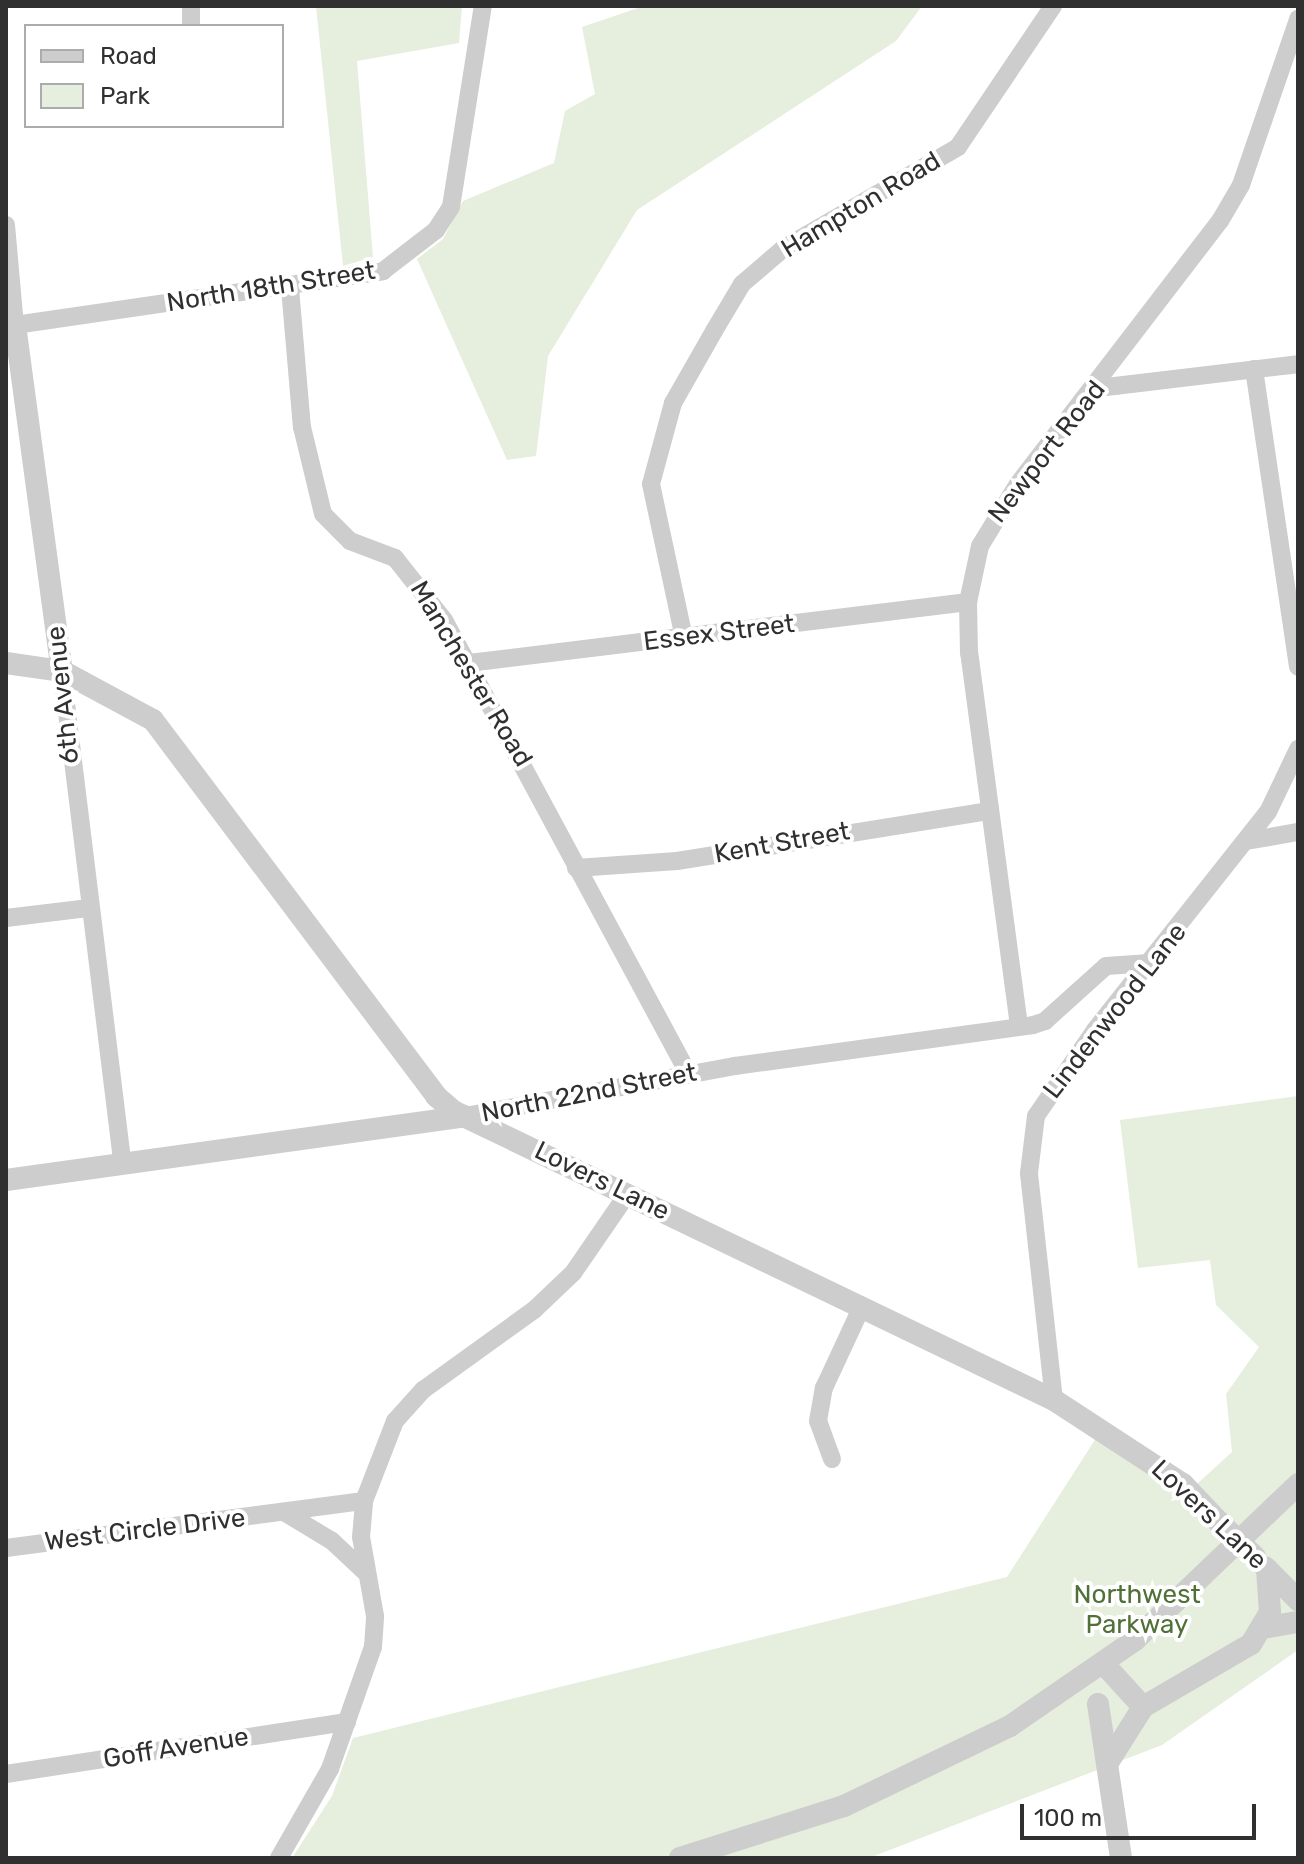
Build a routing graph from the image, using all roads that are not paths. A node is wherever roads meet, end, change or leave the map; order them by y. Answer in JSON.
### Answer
{"nodes":[{"id":1,"x":483,"y":6,"type":"edge"},
{"id":2,"x":1053,"y":6,"type":"edge"},
{"id":3,"x":1298,"y":19,"type":"edge"},
{"id":4,"x":6,"y":225,"type":"edge"},
{"id":5,"x":290,"y":288,"type":"junction"},
{"id":6,"x":11,"y":326,"type":"edge"},
{"id":7,"x":1298,"y":364,"type":"edge"},
{"id":8,"x":1254,"y":369,"type":"junction"},
{"id":9,"x":1098,"y":388,"type":"junction"},
{"id":10,"x":968,"y":602,"type":"junction"},
{"id":11,"x":684,"y":638,"type":"junction"},
{"id":12,"x":6,"y":663,"type":"edge"},
{"id":13,"x":469,"y":663,"type":"junction"},
{"id":14,"x":1298,"y":667,"type":"edge"},
{"id":15,"x":62,"y":671,"type":"junction"},
{"id":16,"x":1298,"y":749,"type":"edge"},
{"id":17,"x":988,"y":811,"type":"junction"},
{"id":18,"x":1298,"y":832,"type":"edge"},
{"id":19,"x":1246,"y":841,"type":"junction"},
{"id":20,"x":576,"y":868,"type":"junction"},
{"id":21,"x":89,"y":908,"type":"junction"},
{"id":22,"x":6,"y":918,"type":"edge"},
{"id":23,"x":1150,"y":963,"type":"junction"},
{"id":24,"x":1019,"y":1026,"type":"junction"},
{"id":25,"x":688,"y":1073,"type":"junction"},
{"id":26,"x":465,"y":1116,"type":"junction"},
{"id":27,"x":123,"y":1165,"type":"junction"},
{"id":28,"x":6,"y":1180,"type":"edge"},
{"id":29,"x":628,"y":1193,"type":"junction"},
{"id":30,"x":862,"y":1306,"type":"junction"},
{"id":31,"x":1054,"y":1400,"type":"junction"},
{"id":32,"x":832,"y":1459,"type":"dead end"},
{"id":33,"x":1298,"y":1484,"type":"edge"},
{"id":34,"x":364,"y":1501,"type":"junction"},
{"id":35,"x":284,"y":1512,"type":"junction"},
{"id":36,"x":6,"y":1548,"type":"edge"},
{"id":37,"x":1261,"y":1563,"type":"junction"},
{"id":38,"x":365,"y":1572,"type":"junction"},
{"id":39,"x":1298,"y":1600,"type":"edge"},
{"id":40,"x":1298,"y":1622,"type":"edge"},
{"id":41,"x":1263,"y":1628,"type":"junction"},
{"id":42,"x":1103,"y":1663,"type":"junction"},
{"id":43,"x":1083,"y":1679,"type":"junction"},
{"id":44,"x":1098,"y":1704,"type":"junction"},
{"id":45,"x":1137,"y":1715,"type":"junction"},
{"id":46,"x":347,"y":1722,"type":"junction"},
{"id":47,"x":1109,"y":1761,"type":"junction"},
{"id":48,"x":6,"y":1774,"type":"edge"},
{"id":49,"x":279,"y":1858,"type":"edge"},
{"id":50,"x":680,"y":1858,"type":"edge"},
{"id":51,"x":1121,"y":1858,"type":"edge"}],
"edges":[{"from":1,"to":5,"type":"street","name":"North 18th Street"},
{"from":2,"to":11,"type":"street","name":"Hampton Road"},
{"from":3,"to":9,"type":"street","name":"Newport Road"},
{"from":4,"to":6,"type":"street","name":"6th Avenue"},
{"from":5,"to":6,"type":"street","name":"North 18th Street"},
{"from":5,"to":13,"type":"street","name":"Manchester Road"},
{"from":6,"to":15,"type":"street","name":"6th Avenue"},
{"from":7,"to":8,"type":"street"},
{"from":8,"to":9,"type":"street"},
{"from":8,"to":14,"type":"street"},
{"from":9,"to":10,"type":"street","name":"Newport Road"},
{"from":10,"to":11,"type":"street","name":"Essex Street"},
{"from":10,"to":17,"type":"street","name":"Newport Road"},
{"from":11,"to":13,"type":"street","name":"Essex Street"},
{"from":12,"to":15,"type":"street","name":"Lovers Lane"},
{"from":13,"to":20,"type":"street","name":"Manchester Road"},
{"from":15,"to":21,"type":"street","name":"6th Avenue"},
{"from":15,"to":26,"type":"street","name":"Lovers Lane"},
{"from":16,"to":19,"type":"street","name":"Lindenwood Lane"},
{"from":17,"to":20,"type":"street","name":"Kent Street"},
{"from":17,"to":24,"type":"street","name":"Newport Road"},
{"from":18,"to":19,"type":"street"},
{"from":19,"to":23,"type":"street","name":"Lindenwood Lane"},
{"from":20,"to":25,"type":"street","name":"Manchester Road"},
{"from":21,"to":22,"type":"street"},
{"from":21,"to":27,"type":"street","name":"6th Avenue"},
{"from":23,"to":24,"type":"street","name":"North 22nd Street"},
{"from":23,"to":31,"type":"street","name":"Lindenwood Lane"},
{"from":24,"to":25,"type":"street","name":"North 22nd Street"},
{"from":25,"to":26,"type":"street","name":"North 22nd Street"},
{"from":26,"to":27,"type":"street","name":"North 22nd Street"},
{"from":26,"to":29,"type":"street","name":"Lovers Lane"},
{"from":27,"to":28,"type":"street","name":"North 22nd Street"},
{"from":29,"to":30,"type":"street","name":"Lovers Lane"},
{"from":29,"to":34,"type":"street"},
{"from":30,"to":31,"type":"street","name":"Lovers Lane"},
{"from":30,"to":32,"type":"street"},
{"from":31,"to":37,"type":"street","name":"Lovers Lane","bridge":true},
{"from":33,"to":42,"type":"street"},
{"from":34,"to":35,"type":"street","name":"West Circle Drive"},
{"from":34,"to":38,"type":"street"},
{"from":35,"to":36,"type":"street","name":"West Circle Drive"},
{"from":35,"to":38,"type":"street","name":"West Circle Drive"},
{"from":37,"to":39,"type":"street","name":"Lovers Lane"},
{"from":37,"to":41,"type":"street"},
{"from":38,"to":46,"type":"street"},
{"from":40,"to":41,"type":"street"},
{"from":41,"to":45,"type":"street"},
{"from":42,"to":43,"type":"street"},
{"from":42,"to":45,"type":"street"},
{"from":43,"to":44,"type":"street"},
{"from":43,"to":50,"type":"street"},
{"from":44,"to":45,"type":"street"},
{"from":44,"to":47,"type":"street"},
{"from":45,"to":47,"type":"street"},
{"from":46,"to":48,"type":"street","name":"Goff Avenue"},
{"from":46,"to":49,"type":"street"},
{"from":47,"to":51,"type":"street"}]}
